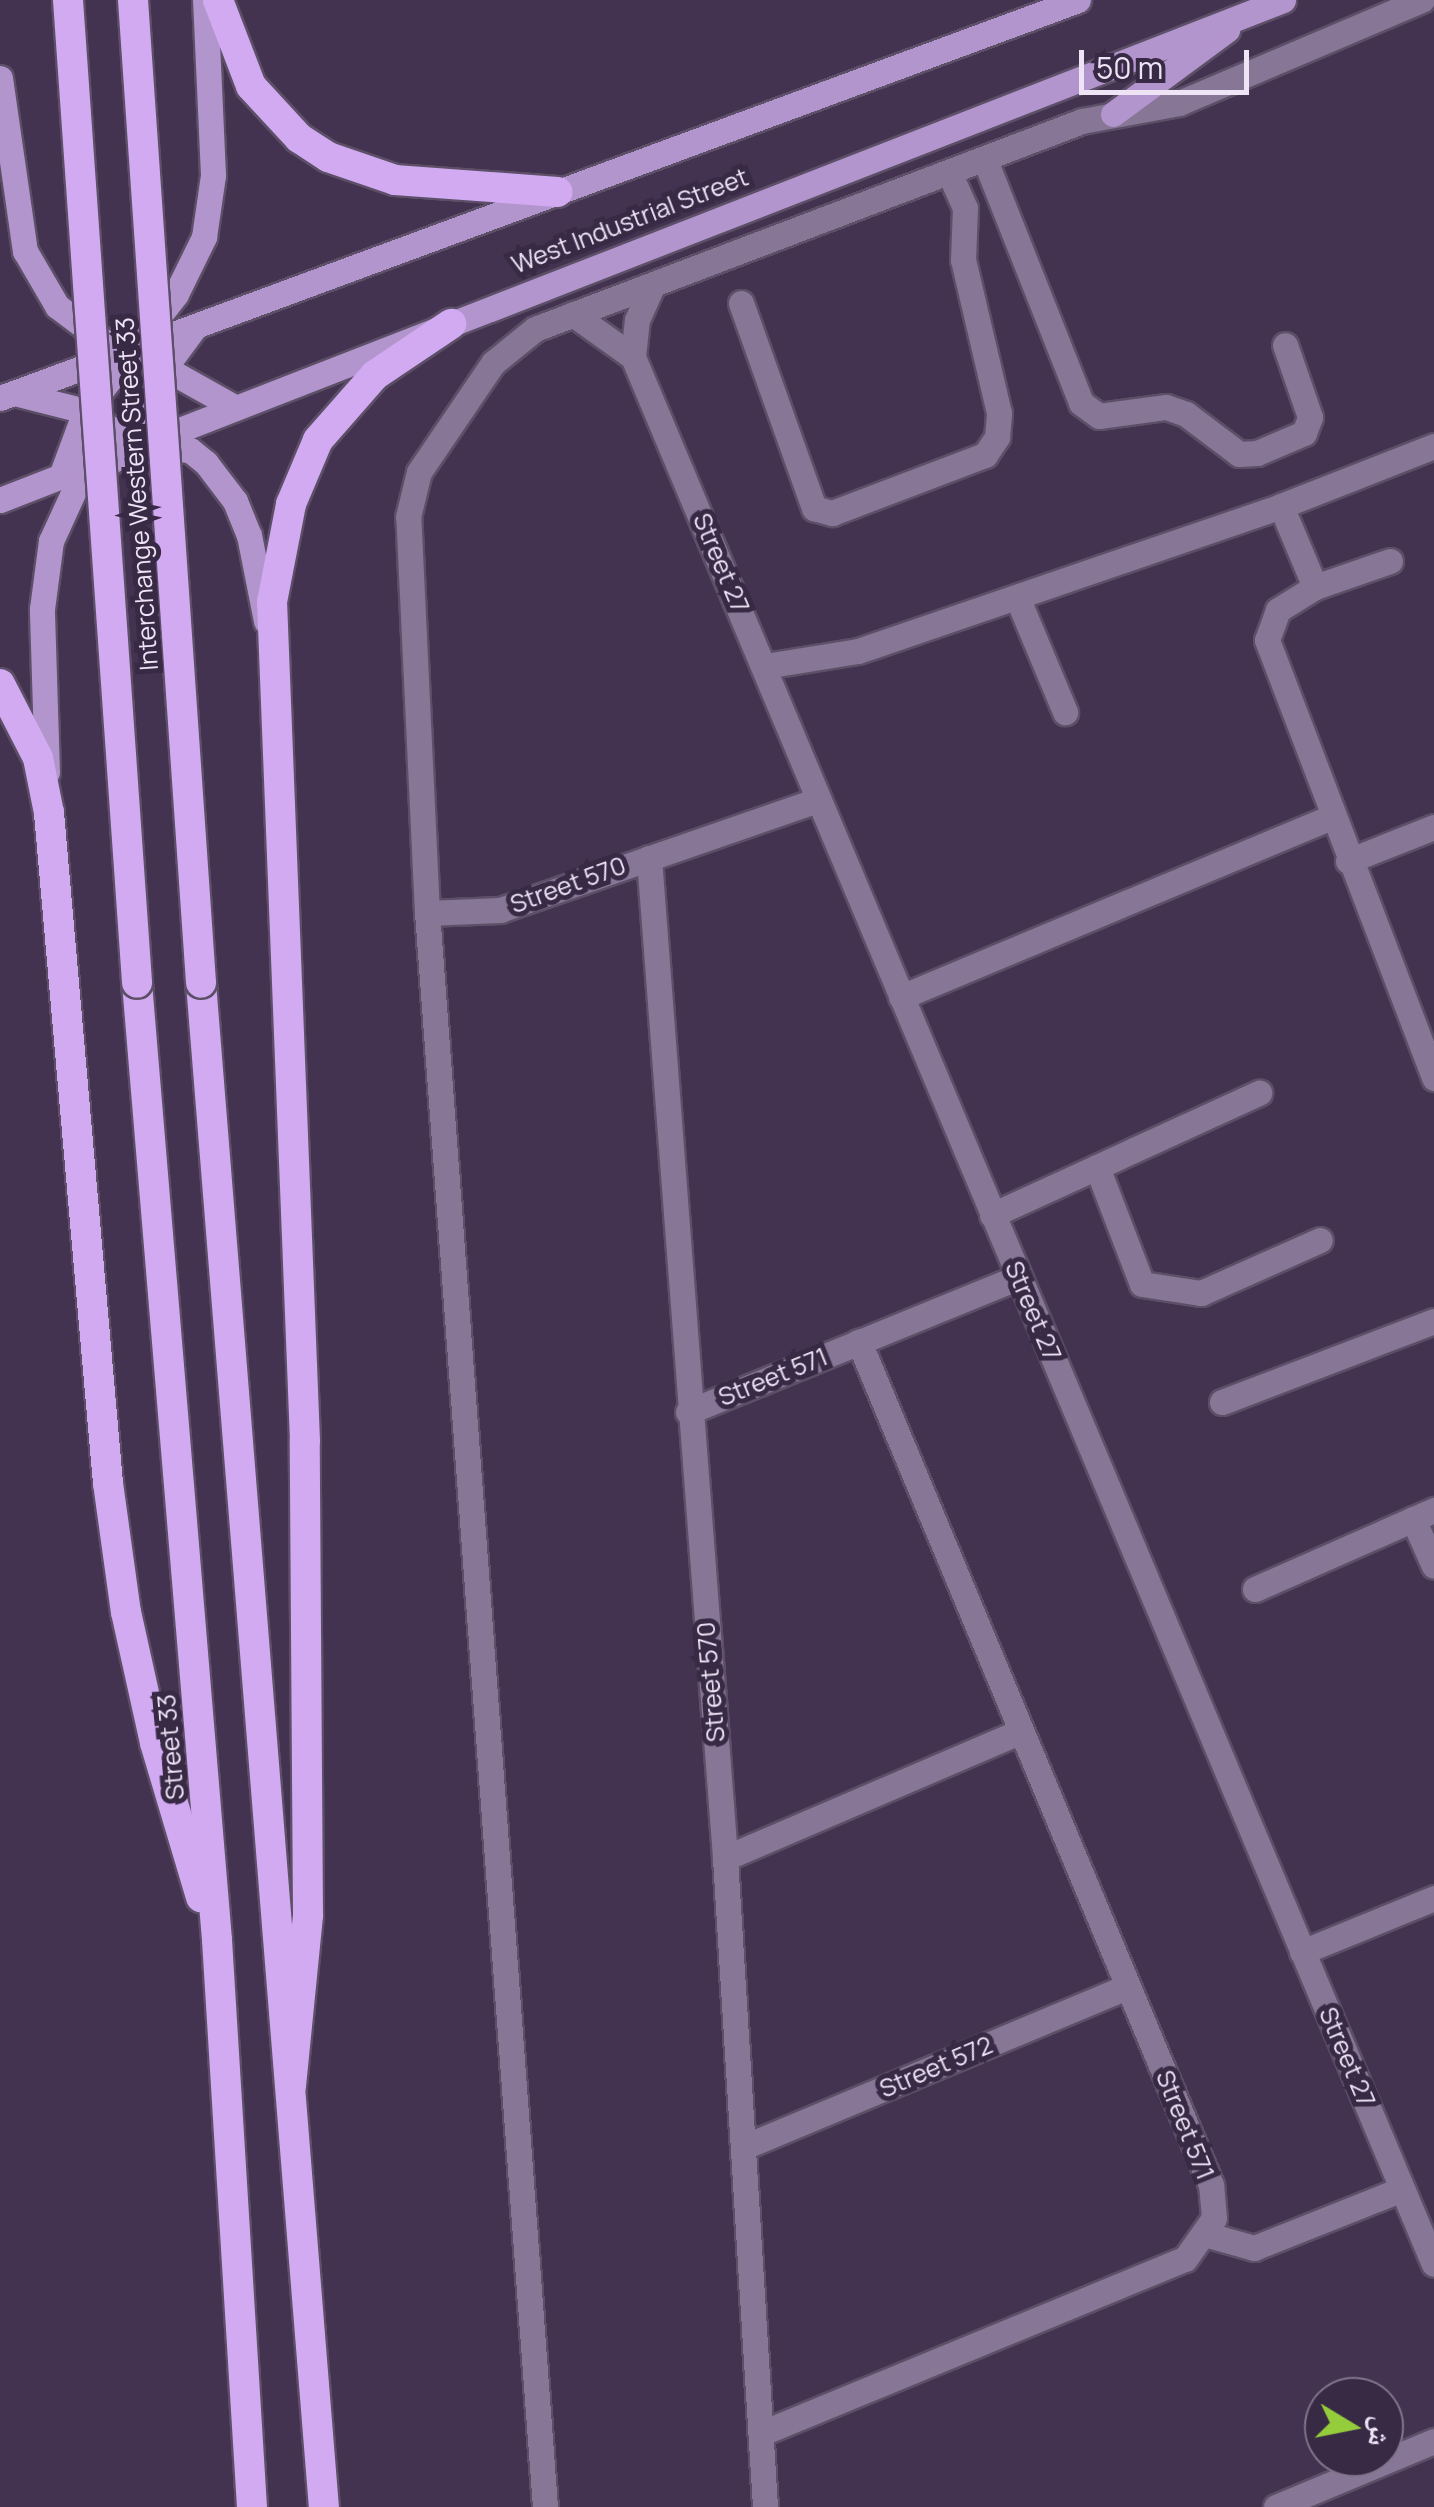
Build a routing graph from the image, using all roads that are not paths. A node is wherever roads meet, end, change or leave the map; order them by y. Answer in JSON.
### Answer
{"nodes":[{"id":1,"x":68,"y":0,"type":"edge"},
{"id":2,"x":133,"y":0,"type":"edge"},
{"id":3,"x":205,"y":0,"type":"edge"},
{"id":4,"x":218,"y":0,"type":"edge"},
{"id":5,"x":1078,"y":0,"type":"edge"},
{"id":6,"x":1282,"y":0,"type":"edge"},
{"id":7,"x":1422,"y":0,"type":"edge"},
{"id":8,"x":1256,"y":10,"type":"junction"},
{"id":9,"x":0,"y":78,"type":"edge"},
{"id":10,"x":1113,"y":114,"type":"junction"},
{"id":11,"x":985,"y":160,"type":"junction"},
{"id":12,"x":950,"y":174,"type":"junction"},
{"id":13,"x":558,"y":192,"type":"junction"},
{"id":14,"x":652,"y":286,"type":"junction"},
{"id":15,"x":742,"y":303,"type":"dead end"},
{"id":16,"x":573,"y":314,"type":"junction"},
{"id":17,"x":451,"y":324,"type":"junction"},
{"id":18,"x":195,"y":326,"type":"junction"},
{"id":19,"x":1285,"y":345,"type":"dead end"},
{"id":20,"x":131,"y":353,"type":"junction"},
{"id":21,"x":634,"y":357,"type":"junction"},
{"id":22,"x":166,"y":366,"type":"junction"},
{"id":23,"x":7,"y":395,"type":"edge"},
{"id":24,"x":236,"y":408,"type":"junction"},
{"id":25,"x":85,"y":411,"type":"junction"},
{"id":26,"x":136,"y":446,"type":"junction"},
{"id":27,"x":1434,"y":446,"type":"edge"},
{"id":28,"x":61,"y":476,"type":"junction"},
{"id":29,"x":0,"y":500,"type":"edge"},
{"id":30,"x":1281,"y":506,"type":"junction"},
{"id":31,"x":1390,"y":561,"type":"dead end"},
{"id":32,"x":1315,"y":587,"type":"junction"},
{"id":33,"x":1017,"y":597,"type":"junction"},
{"id":34,"x":270,"y":640,"type":"junction"},
{"id":35,"x":765,"y":666,"type":"junction"},
{"id":36,"x":0,"y":684,"type":"edge"},
{"id":37,"x":1065,"y":712,"type":"dead end"},
{"id":38,"x":817,"y":800,"type":"junction"},
{"id":39,"x":49,"y":814,"type":"junction"},
{"id":40,"x":1332,"y":816,"type":"junction"},
{"id":41,"x":1434,"y":827,"type":"edge"},
{"id":42,"x":648,"y":858,"type":"junction"},
{"id":43,"x":1348,"y":860,"type":"junction"},
{"id":44,"x":427,"y":913,"type":"junction"},
{"id":45,"x":136,"y":983,"type":"joint"},
{"id":46,"x":900,"y":997,"type":"junction"},
{"id":47,"x":1434,"y":1078,"type":"edge"},
{"id":48,"x":1259,"y":1093,"type":"dead end"},
{"id":49,"x":1098,"y":1166,"type":"junction"},
{"id":50,"x":992,"y":1215,"type":"junction"},
{"id":51,"x":1320,"y":1240,"type":"dead end"},
{"id":52,"x":1018,"y":1277,"type":"junction"},
{"id":53,"x":1434,"y":1321,"type":"edge"},
{"id":54,"x":859,"y":1342,"type":"junction"},
{"id":55,"x":1222,"y":1402,"type":"dead end"},
{"id":56,"x":688,"y":1412,"type":"junction"},
{"id":57,"x":1424,"y":1515,"type":"edge"},
{"id":58,"x":1434,"y":1566,"type":"edge"},
{"id":59,"x":1255,"y":1589,"type":"dead end"},
{"id":60,"x":1021,"y":1730,"type":"junction"},
{"id":61,"x":726,"y":1858,"type":"junction"},
{"id":62,"x":1434,"y":1898,"type":"edge"},
{"id":63,"x":217,"y":1940,"type":"junction"},
{"id":64,"x":1302,"y":1952,"type":"junction"},
{"id":65,"x":1128,"y":1986,"type":"junction"},
{"id":66,"x":291,"y":2086,"type":"junction"},
{"id":67,"x":744,"y":2147,"type":"junction"},
{"id":68,"x":1402,"y":2189,"type":"junction"},
{"id":69,"x":1208,"y":2235,"type":"junction"},
{"id":70,"x":1434,"y":2264,"type":"edge"},
{"id":71,"x":762,"y":2433,"type":"junction"},
{"id":72,"x":1434,"y":2440,"type":"edge"},
{"id":73,"x":252,"y":2507,"type":"edge"},
{"id":74,"x":324,"y":2507,"type":"edge"},
{"id":75,"x":545,"y":2507,"type":"edge"},
{"id":76,"x":765,"y":2507,"type":"edge"},
{"id":77,"x":1276,"y":2507,"type":"edge"}],
"edges":[{"from":1,"to":45,"type":"highway","name":"Interchange Western Street 33","bridge":true},
{"from":2,"to":66,"type":"highway","name":"Interchange Western Street 33","bridge":true},
{"from":3,"to":20,"type":"main road"},
{"from":4,"to":13,"type":"highway"},
{"from":5,"to":13,"type":"main road","name":"West Industrial Street"},
{"from":6,"to":8,"type":"main road","name":"West Industrial Street"},
{"from":7,"to":10,"type":"street"},
{"from":8,"to":10,"type":"main road"},
{"from":8,"to":17,"type":"main road","name":"West Industrial Street"},
{"from":9,"to":20,"type":"main road"},
{"from":10,"to":11,"type":"street"},
{"from":11,"to":12,"type":"street"},
{"from":11,"to":19,"type":"street"},
{"from":12,"to":14,"type":"street"},
{"from":12,"to":15,"type":"street"},
{"from":13,"to":18,"type":"main road","name":"West Industrial Street"},
{"from":14,"to":16,"type":"street"},
{"from":14,"to":21,"type":"street"},
{"from":16,"to":21,"type":"street"},
{"from":16,"to":44,"type":"street"},
{"from":17,"to":24,"type":"main road","name":"West Industrial Street"},
{"from":17,"to":34,"type":"highway"},
{"from":18,"to":20,"type":"main road","name":"West Industrial Street"},
{"from":18,"to":22,"type":"main road"},
{"from":20,"to":22,"type":"main road"},
{"from":20,"to":23,"type":"main road","name":"West Industrial Street"},
{"from":20,"to":25,"type":"main road"},
{"from":21,"to":35,"type":"street","name":"Street 27"},
{"from":22,"to":24,"type":"main road"},
{"from":22,"to":26,"type":"main road"},
{"from":23,"to":25,"type":"main road"},
{"from":24,"to":26,"type":"main road","name":"West Industrial Street"},
{"from":25,"to":26,"type":"main road"},
{"from":25,"to":28,"type":"main road"},
{"from":26,"to":28,"type":"main road","name":"West Industrial Street"},
{"from":26,"to":34,"type":"main road"},
{"from":26,"to":39,"type":"main road"},
{"from":27,"to":30,"type":"street"},
{"from":28,"to":29,"type":"main road","name":"West Industrial Street"},
{"from":30,"to":32,"type":"street"},
{"from":30,"to":33,"type":"street"},
{"from":31,"to":32,"type":"street"},
{"from":32,"to":40,"type":"street"},
{"from":33,"to":35,"type":"street"},
{"from":33,"to":37,"type":"street"},
{"from":34,"to":66,"type":"highway"},
{"from":35,"to":38,"type":"street","name":"Street 27"},
{"from":36,"to":39,"type":"highway"},
{"from":38,"to":42,"type":"street","name":"Street 570"},
{"from":38,"to":46,"type":"street","name":"Street 27"},
{"from":39,"to":63,"type":"highway"},
{"from":40,"to":43,"type":"street"},
{"from":40,"to":46,"type":"street"},
{"from":41,"to":43,"type":"street"},
{"from":42,"to":44,"type":"street","name":"Street 570"},
{"from":42,"to":56,"type":"street","name":"Street 570"},
{"from":43,"to":47,"type":"street"},
{"from":44,"to":75,"type":"street"},
{"from":45,"to":63,"type":"highway","name":"Street 33"},
{"from":46,"to":50,"type":"street","name":"Street 27"},
{"from":48,"to":49,"type":"street"},
{"from":49,"to":50,"type":"street"},
{"from":49,"to":51,"type":"street"},
{"from":50,"to":52,"type":"street","name":"Street 27"},
{"from":52,"to":54,"type":"street","name":"Street 571"},
{"from":52,"to":64,"type":"street","name":"Street 27"},
{"from":53,"to":55,"type":"street"},
{"from":54,"to":56,"type":"street","name":"Street 571"},
{"from":54,"to":60,"type":"street","name":"Street 571"},
{"from":56,"to":61,"type":"street","name":"Street 570"},
{"from":57,"to":58,"type":"street"},
{"from":57,"to":59,"type":"street"},
{"from":60,"to":61,"type":"street"},
{"from":60,"to":65,"type":"street","name":"Street 571"},
{"from":61,"to":67,"type":"street","name":"Street 570"},
{"from":62,"to":64,"type":"street"},
{"from":63,"to":73,"type":"highway","name":"Street 33"},
{"from":64,"to":68,"type":"street","name":"Street 27"},
{"from":65,"to":67,"type":"street","name":"Street 572"},
{"from":65,"to":69,"type":"street","name":"Street 571"},
{"from":66,"to":74,"type":"highway"},
{"from":67,"to":71,"type":"street","name":"Street 570"},
{"from":68,"to":69,"type":"street"},
{"from":68,"to":70,"type":"street","name":"Street 27"},
{"from":69,"to":71,"type":"street"},
{"from":71,"to":76,"type":"street","name":"Street 570"},
{"from":72,"to":77,"type":"street"}]}
